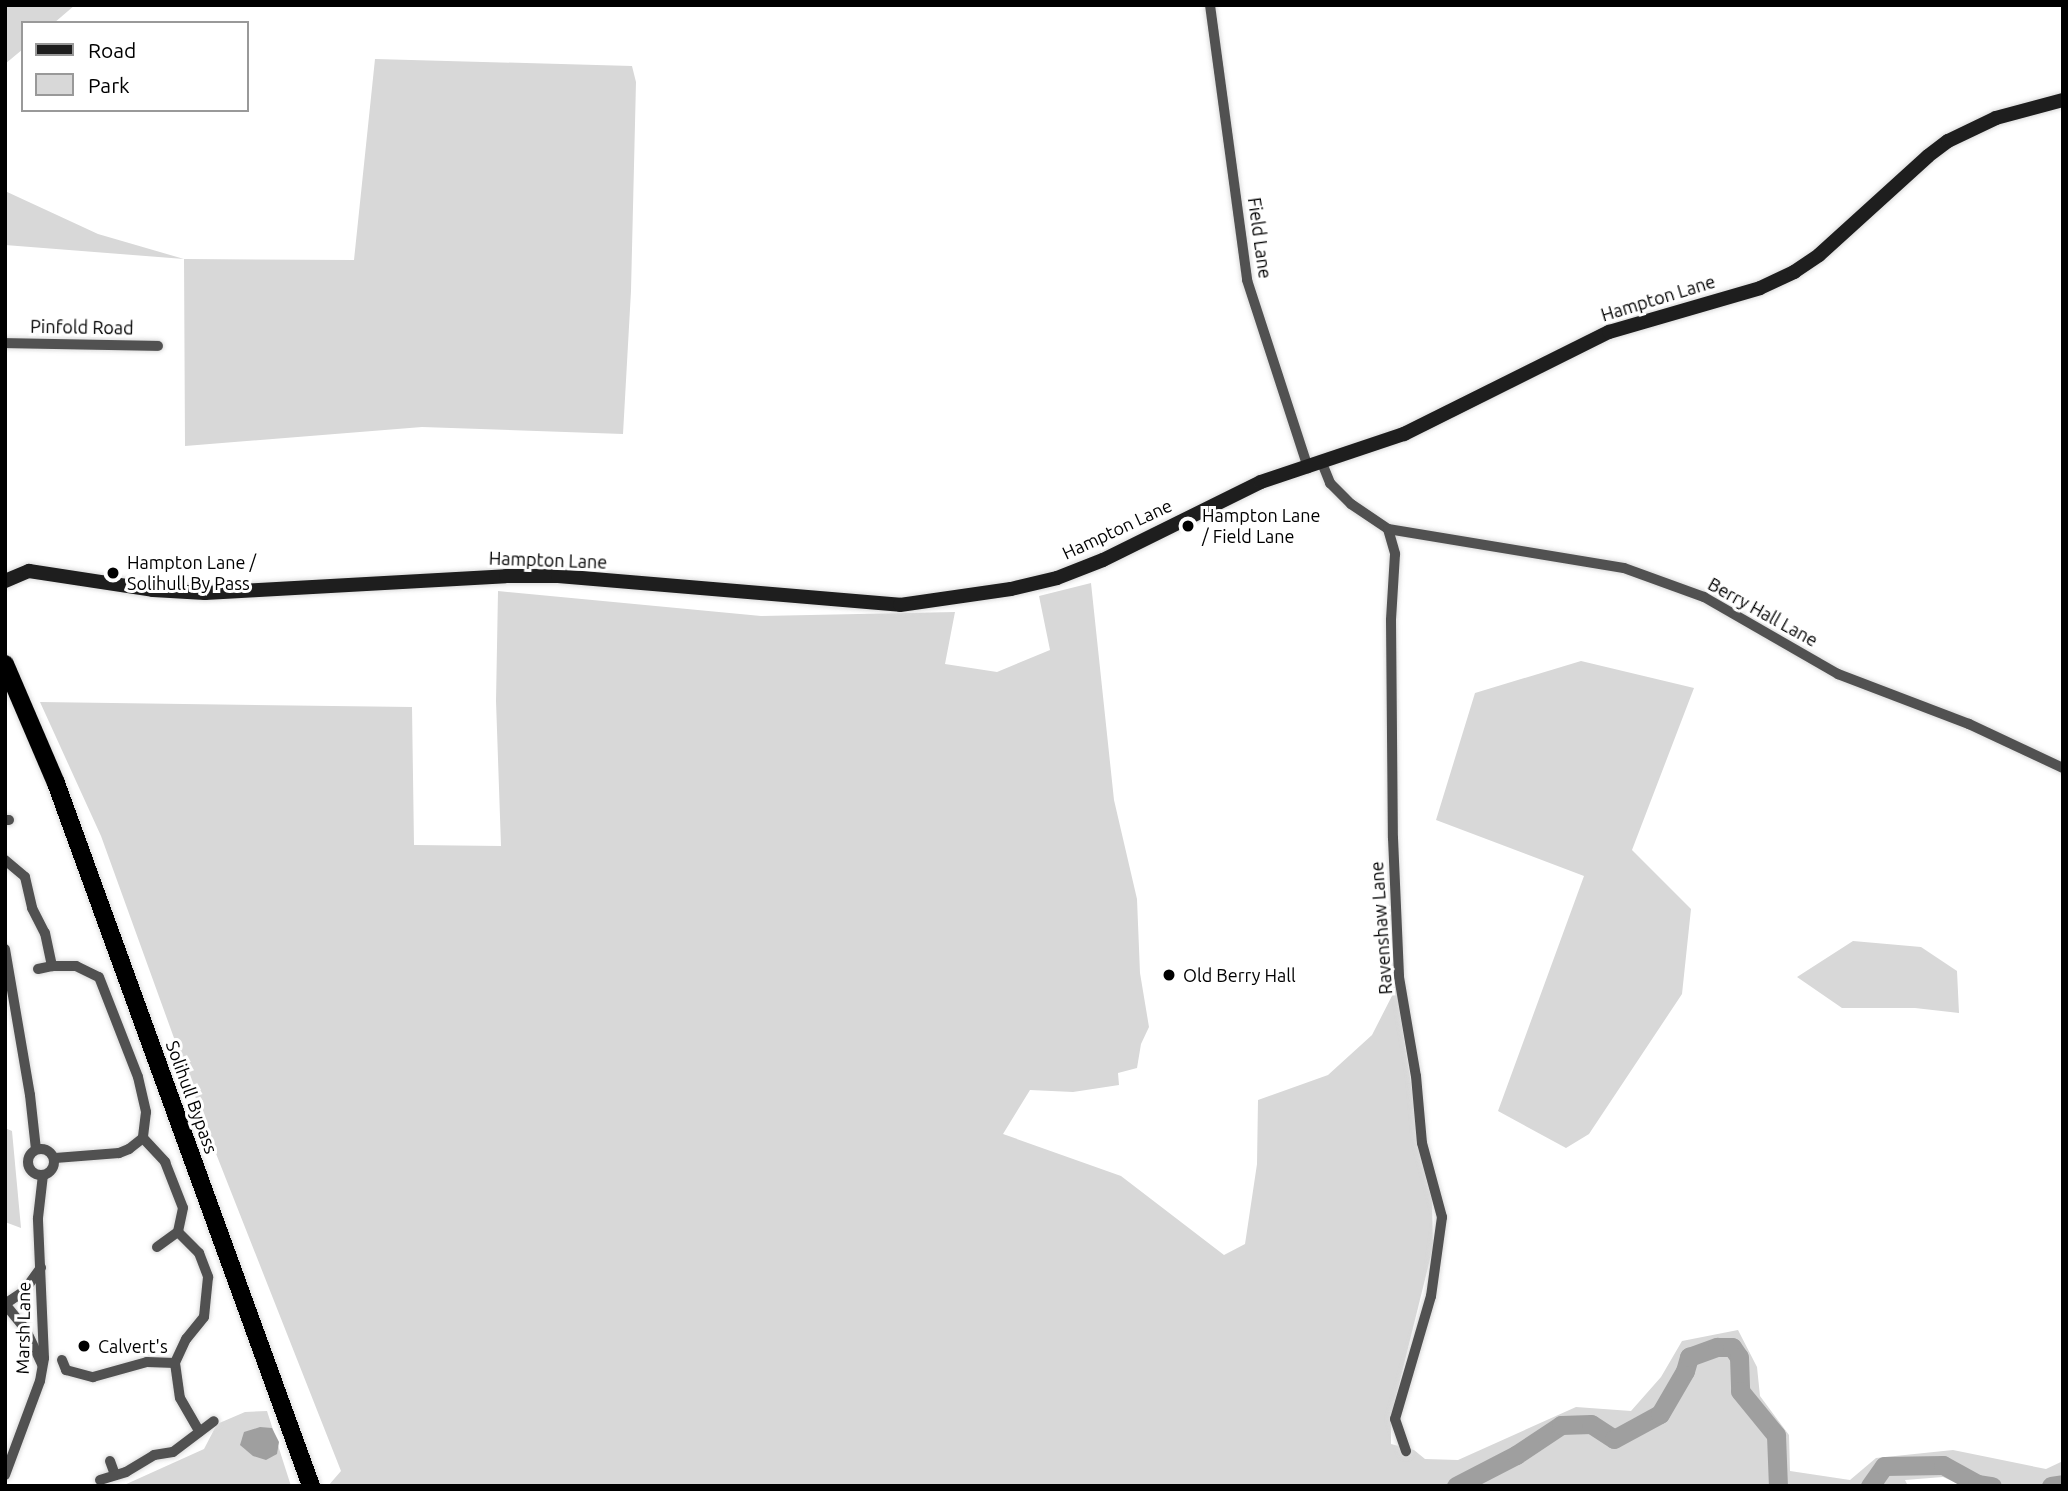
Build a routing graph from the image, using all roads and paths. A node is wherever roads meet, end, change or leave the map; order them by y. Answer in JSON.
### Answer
{"nodes":[{"id":1,"x":1210,"y":5,"type":"edge"},
{"id":2,"x":2063,"y":100,"type":"edge"},
{"id":3,"x":5,"y":343,"type":"edge"},
{"id":4,"x":158,"y":346,"type":"dead end"},
{"id":5,"x":1315,"y":466,"type":"junction"},
{"id":6,"x":1388,"y":529,"type":"junction"},
{"id":7,"x":5,"y":581,"type":"edge"},
{"id":8,"x":5,"y":664,"type":"edge"},
{"id":9,"x":5,"y":682,"type":"edge"},
{"id":10,"x":31,"y":724,"type":"junction"},
{"id":11,"x":2063,"y":768,"type":"edge"},
{"id":12,"x":5,"y":860,"type":"edge"},
{"id":13,"x":5,"y":949,"type":"edge"},
{"id":14,"x":52,"y":965,"type":"junction"},
{"id":15,"x":38,"y":969,"type":"dead end"},
{"id":16,"x":10,"y":997,"type":"edge"},
{"id":17,"x":143,"y":1138,"type":"junction"},
{"id":18,"x":36,"y":1149,"type":"junction"},
{"id":19,"x":55,"y":1158,"type":"junction"},
{"id":20,"x":43,"y":1175,"type":"junction"},
{"id":21,"x":178,"y":1233,"type":"junction"},
{"id":22,"x":157,"y":1247,"type":"dead end"},
{"id":23,"x":41,"y":1269,"type":"junction"},
{"id":24,"x":5,"y":1304,"type":"edge"},
{"id":25,"x":175,"y":1363,"type":"junction"},
{"id":26,"x":42,"y":1365,"type":"junction"},
{"id":27,"x":59,"y":1381,"type":"dead end"},
{"id":28,"x":214,"y":1421,"type":"dead end"},
{"id":29,"x":200,"y":1432,"type":"junction"},
{"id":30,"x":1406,"y":1451,"type":"dead end"},
{"id":31,"x":110,"y":1461,"type":"dead end"},
{"id":32,"x":5,"y":1475,"type":"edge"},
{"id":33,"x":115,"y":1475,"type":"junction"},
{"id":34,"x":100,"y":1480,"type":"dead end"},
{"id":35,"x":311,"y":1486,"type":"edge"}],
"edges":[{"from":1,"to":5,"type":"street","name":"Field Lane"},
{"from":2,"to":5,"type":"main road","name":"Hampton Lane"},
{"from":3,"to":4,"type":"street","name":"Pinfold Road"},
{"from":5,"to":6,"type":"street"},
{"from":5,"to":7,"type":"main road","name":"Hampton Lane"},
{"from":6,"to":11,"type":"street","name":"Berry Hall Lane"},
{"from":6,"to":30,"type":"street","name":"Ravenshaw Lane"},
{"from":8,"to":10,"type":"highway","name":"Solihull Bypass"},
{"from":9,"to":10,"type":"highway","name":"Solihull Bypass"},
{"from":10,"to":35,"type":"highway","name":"Solihull Bypass"},
{"from":12,"to":14,"type":"street"},
{"from":13,"to":16,"type":"street"},
{"from":14,"to":15,"type":"street"},
{"from":14,"to":17,"type":"street"},
{"from":16,"to":18,"type":"street"},
{"from":17,"to":19,"type":"street"},
{"from":17,"to":21,"type":"street"},
{"from":18,"to":19,"type":"street"},
{"from":18,"to":20,"type":"street"},
{"from":19,"to":20,"type":"street"},
{"from":20,"to":23,"type":"street","name":"Marsh Lane"},
{"from":21,"to":22,"type":"street"},
{"from":21,"to":25,"type":"street"},
{"from":23,"to":24,"type":"street"},
{"from":23,"to":26,"type":"street","name":"Marsh Lane"},
{"from":24,"to":26,"type":"street"},
{"from":25,"to":27,"type":"street"},
{"from":25,"to":29,"type":"street"},
{"from":26,"to":32,"type":"street","name":"Marsh Lane"},
{"from":28,"to":29,"type":"street"},
{"from":29,"to":33,"type":"street"},
{"from":31,"to":33,"type":"street"},
{"from":33,"to":34,"type":"street"}]}
